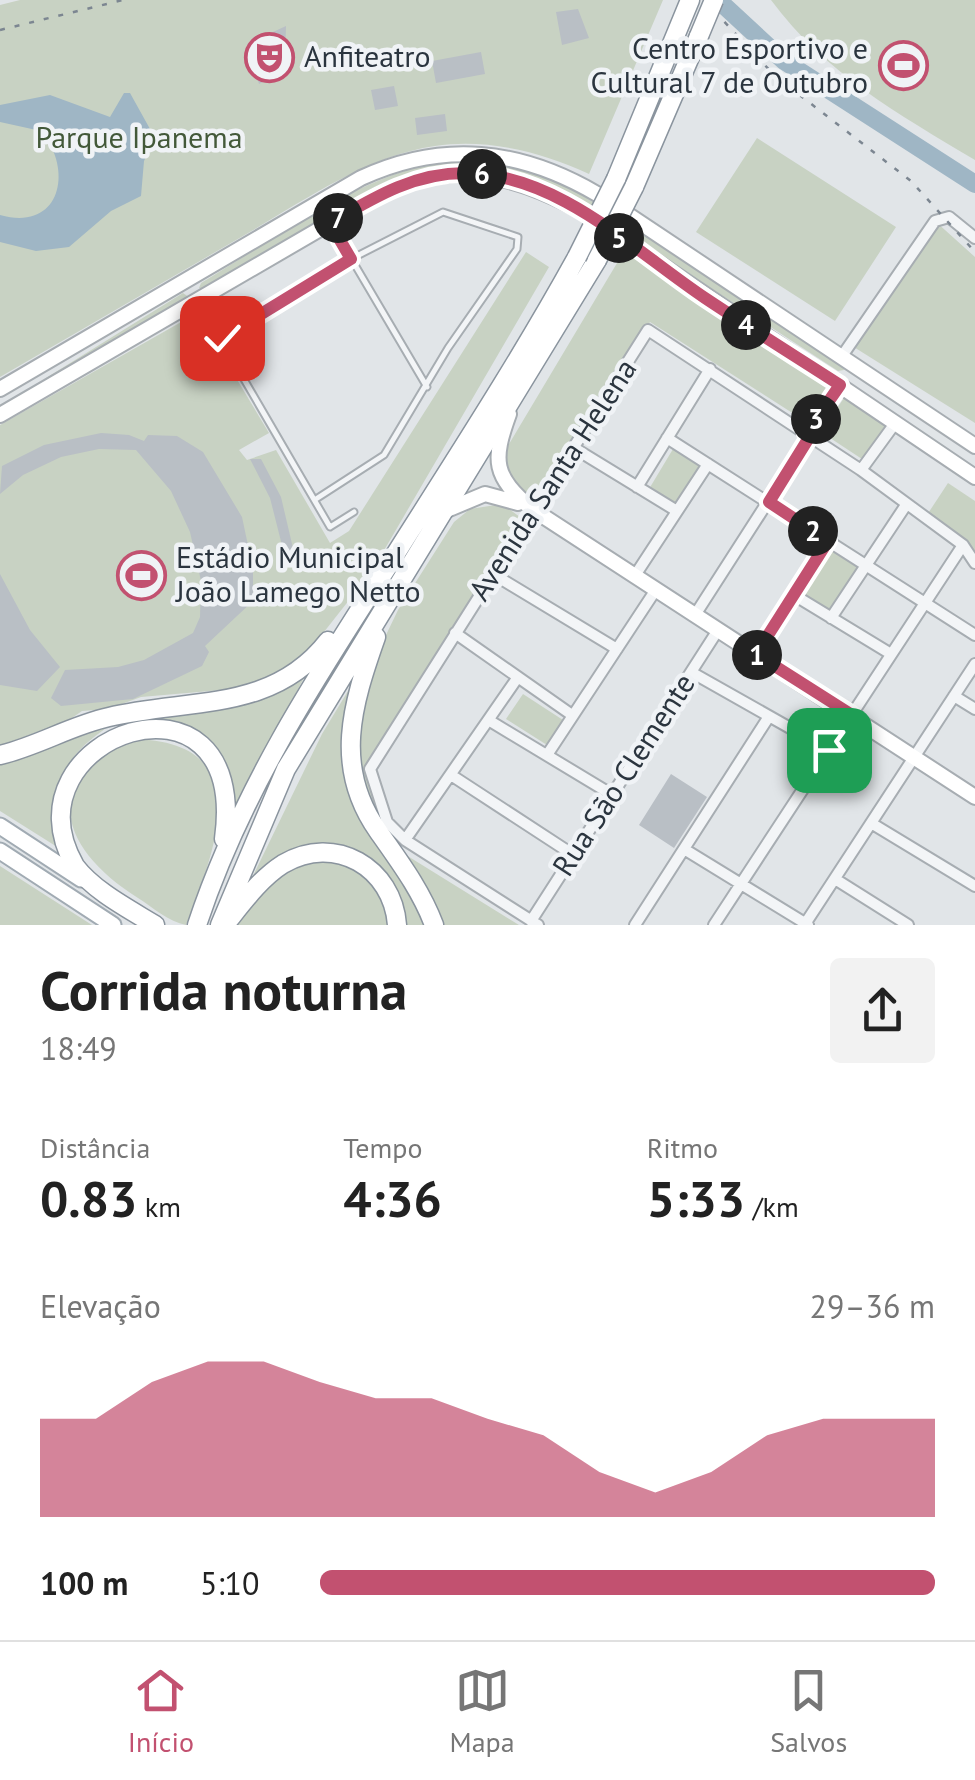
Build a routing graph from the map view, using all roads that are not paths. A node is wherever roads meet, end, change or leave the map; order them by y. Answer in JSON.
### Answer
{"nodes":[{"id":1,"x":690,"y":0,"type":"edge"},
{"id":2,"x":714,"y":0,"type":"edge"},
{"id":3,"x":330,"y":223,"type":"junction"},
{"id":4,"x":975,"y":238,"type":"edge"},
{"id":5,"x":351,"y":259,"type":"junction"},
{"id":6,"x":183,"y":281,"type":"junction"},
{"id":7,"x":197,"y":300,"type":"junction"},
{"id":8,"x":222,"y":338,"type":"junction"},
{"id":9,"x":848,"y":360,"type":"junction"},
{"id":10,"x":710,"y":369,"type":"junction"},
{"id":11,"x":31,"y":371,"type":"junction"},
{"id":12,"x":840,"y":385,"type":"junction"},
{"id":13,"x":427,"y":387,"type":"junction"},
{"id":14,"x":0,"y":389,"type":"edge"},
{"id":15,"x":45,"y":389,"type":"junction"},
{"id":16,"x":905,"y":399,"type":"junction"},
{"id":17,"x":510,"y":408,"type":"junction"},
{"id":18,"x":0,"y":415,"type":"edge"},
{"id":19,"x":896,"y":422,"type":"junction"},
{"id":20,"x":808,"y":435,"type":"junction"},
{"id":21,"x":667,"y":438,"type":"junction"},
{"id":22,"x":975,"y":446,"type":"edge"},
{"id":23,"x":574,"y":448,"type":"junction"},
{"id":24,"x":708,"y":464,"type":"junction"},
{"id":25,"x":861,"y":470,"type":"junction"},
{"id":26,"x":975,"y":477,"type":"edge"},
{"id":27,"x":637,"y":487,"type":"junction"},
{"id":28,"x":316,"y":499,"type":"junction"},
{"id":29,"x":769,"y":502,"type":"junction"},
{"id":30,"x":906,"y":505,"type":"junction"},
{"id":31,"x":532,"y":510,"type":"junction"},
{"id":32,"x":677,"y":511,"type":"junction"},
{"id":33,"x":354,"y":512,"type":"dead end"},
{"id":34,"x":442,"y":512,"type":"junction"},
{"id":35,"x":828,"y":541,"type":"junction"},
{"id":36,"x":963,"y":545,"type":"junction"},
{"id":37,"x":975,"y":563,"type":"edge"},
{"id":38,"x":866,"y":565,"type":"junction"},
{"id":39,"x":387,"y":566,"type":"junction"},
{"id":40,"x":493,"y":574,"type":"junction"},
{"id":41,"x":634,"y":577,"type":"junction"},
{"id":42,"x":654,"y":591,"type":"junction"},
{"id":43,"x":794,"y":595,"type":"junction"},
{"id":44,"x":925,"y":603,"type":"junction"},
{"id":45,"x":386,"y":607,"type":"junction"},
{"id":46,"x":696,"y":615,"type":"junction"},
{"id":47,"x":831,"y":618,"type":"junction"},
{"id":48,"x":718,"y":630,"type":"junction"},
{"id":49,"x":455,"y":633,"type":"junction"},
{"id":50,"x":975,"y":636,"type":"edge"},
{"id":51,"x":617,"y":649,"type":"junction"},
{"id":52,"x":756,"y":654,"type":"junction"},
{"id":53,"x":892,"y":654,"type":"junction"},
{"id":54,"x":975,"y":664,"type":"edge"},
{"id":55,"x":691,"y":672,"type":"junction"},
{"id":56,"x":518,"y":677,"type":"junction"},
{"id":57,"x":954,"y":696,"type":"junction"},
{"id":58,"x":975,"y":708,"type":"edge"},
{"id":59,"x":852,"y":715,"type":"junction"},
{"id":60,"x":572,"y":716,"type":"junction"},
{"id":61,"x":768,"y":718,"type":"junction"},
{"id":62,"x":490,"y":721,"type":"junction"},
{"id":63,"x":829,"y":750,"type":"junction"},
{"id":64,"x":0,"y":755,"type":"edge"},
{"id":65,"x":547,"y":755,"type":"junction"},
{"id":66,"x":914,"y":757,"type":"junction"},
{"id":67,"x":452,"y":775,"type":"junction"},
{"id":68,"x":610,"y":794,"type":"junction"},
{"id":69,"x":975,"y":797,"type":"edge"},
{"id":70,"x":871,"y":823,"type":"junction"},
{"id":71,"x":0,"y":826,"type":"edge"},
{"id":72,"x":405,"y":840,"type":"junction"},
{"id":73,"x":684,"y":849,"type":"junction"},
{"id":74,"x":222,"y":850,"type":"junction"},
{"id":75,"x":0,"y":851,"type":"edge"},
{"id":76,"x":572,"y":854,"type":"junction"},
{"id":77,"x":835,"y":879,"type":"junction"},
{"id":78,"x":741,"y":884,"type":"junction"},
{"id":79,"x":975,"y":886,"type":"edge"},
{"id":80,"x":118,"y":902,"type":"junction"},
{"id":81,"x":534,"y":923,"type":"edge"},
{"id":82,"x":806,"y":924,"type":"edge"},
{"id":83,"x":904,"y":924,"type":"edge"},
{"id":84,"x":112,"y":925,"type":"edge"},
{"id":85,"x":155,"y":925,"type":"edge"},
{"id":86,"x":198,"y":925,"type":"edge"},
{"id":87,"x":222,"y":925,"type":"edge"},
{"id":88,"x":397,"y":925,"type":"edge"},
{"id":89,"x":434,"y":925,"type":"edge"},
{"id":90,"x":635,"y":925,"type":"edge"},
{"id":91,"x":714,"y":925,"type":"edge"}],
"edges":[{"from":1,"to":39,"type":"highway","bridge":true},
{"from":2,"to":17,"type":"highway","bridge":true},
{"from":3,"to":5,"type":"lane"},
{"from":3,"to":7,"type":"main road"},
{"from":3,"to":12,"type":"main road"},
{"from":4,"to":9,"type":"street"},
{"from":5,"to":8,"type":"lane"},
{"from":5,"to":13,"type":"lane"},
{"from":5,"to":13,"type":"lane"},
{"from":6,"to":7,"type":"main road"},
{"from":6,"to":9,"type":"main road"},
{"from":6,"to":11,"type":"main road"},
{"from":7,"to":8,"type":"lane"},
{"from":7,"to":15,"type":"main road"},
{"from":8,"to":28,"type":"lane"},
{"from":9,"to":12,"type":"main road"},
{"from":9,"to":16,"type":"main road"},
{"from":10,"to":20,"type":"street","name":"Avenida Santa Helena"},
{"from":10,"to":21,"type":"street"},
{"from":10,"to":23,"type":"street","name":"Avenida Santa Helena"},
{"from":11,"to":14,"type":"main road"},
{"from":11,"to":15,"type":"main road"},
{"from":12,"to":19,"type":"main road"},
{"from":12,"to":20,"type":"street"},
{"from":13,"to":28,"type":"lane"},
{"from":15,"to":18,"type":"main road"},
{"from":16,"to":19,"type":"main road"},
{"from":16,"to":22,"type":"main road"},
{"from":17,"to":31,"type":"main road"},
{"from":17,"to":34,"type":"highway"},
{"from":19,"to":25,"type":"street"},
{"from":19,"to":26,"type":"main road"},
{"from":20,"to":25,"type":"street","name":"Avenida Santa Helena"},
{"from":20,"to":29,"type":"street"},
{"from":21,"to":24,"type":"street"},
{"from":21,"to":27,"type":"street"},
{"from":23,"to":27,"type":"street"},
{"from":23,"to":31,"type":"street","name":"Avenida Santa Helena"},
{"from":24,"to":29,"type":"street"},
{"from":24,"to":32,"type":"street"},
{"from":25,"to":30,"type":"street","name":"Avenida Santa Helena"},
{"from":27,"to":32,"type":"street"},
{"from":28,"to":33,"type":"lane"},
{"from":29,"to":35,"type":"street"},
{"from":29,"to":46,"type":"street"},
{"from":30,"to":36,"type":"street","name":"Avenida Santa Helena"},
{"from":30,"to":38,"type":"street"},
{"from":31,"to":34,"type":"main road"},
{"from":31,"to":40,"type":"street","name":"Avenida Santa Helena"},
{"from":31,"to":41,"type":"main road"},
{"from":32,"to":41,"type":"street"},
{"from":34,"to":45,"type":"highway"},
{"from":35,"to":38,"type":"street"},
{"from":35,"to":43,"type":"street"},
{"from":36,"to":37,"type":"street","name":"Avenida Santa Helena"},
{"from":36,"to":44,"type":"street"},
{"from":38,"to":44,"type":"street"},
{"from":38,"to":47,"type":"street"},
{"from":39,"to":64,"type":"highway"},
{"from":39,"to":74,"type":"highway"},
{"from":40,"to":49,"type":"street","name":"Avenida Santa Helena"},
{"from":40,"to":51,"type":"street"},
{"from":41,"to":42,"type":"main road"},
{"from":42,"to":46,"type":"main road"},
{"from":42,"to":51,"type":"street"},
{"from":43,"to":47,"type":"street"},
{"from":43,"to":52,"type":"street"},
{"from":44,"to":50,"type":"street"},
{"from":44,"to":53,"type":"street"},
{"from":45,"to":87,"type":"highway"},
{"from":45,"to":89,"type":"highway"},
{"from":46,"to":48,"type":"main road"},
{"from":47,"to":53,"type":"street"},
{"from":48,"to":52,"type":"main road"},
{"from":48,"to":55,"type":"street","name":"Rua São Clemente"},
{"from":49,"to":56,"type":"street"},
{"from":49,"to":72,"type":"street","name":"Avenida Santa Helena"},
{"from":51,"to":60,"type":"street"},
{"from":52,"to":59,"type":"main road"},
{"from":53,"to":59,"type":"street"},
{"from":54,"to":57,"type":"street"},
{"from":55,"to":61,"type":"street"},
{"from":55,"to":68,"type":"street","name":"Rua São Clemente"},
{"from":56,"to":60,"type":"street"},
{"from":56,"to":62,"type":"street"},
{"from":57,"to":58,"type":"street"},
{"from":57,"to":66,"type":"street"},
{"from":59,"to":63,"type":"street"},
{"from":59,"to":66,"type":"main road"},
{"from":60,"to":65,"type":"street"},
{"from":61,"to":63,"type":"street"},
{"from":61,"to":73,"type":"street"},
{"from":62,"to":65,"type":"street"},
{"from":62,"to":67,"type":"street"},
{"from":63,"to":78,"type":"street"},
{"from":65,"to":68,"type":"street"},
{"from":66,"to":69,"type":"main road"},
{"from":66,"to":70,"type":"street"},
{"from":67,"to":72,"type":"street"},
{"from":67,"to":76,"type":"street"},
{"from":68,"to":76,"type":"street","name":"Rua São Clemente"},
{"from":70,"to":77,"type":"street"},
{"from":70,"to":79,"type":"street"},
{"from":71,"to":80,"type":"main road"},
{"from":72,"to":81,"type":"street","name":"Avenida Santa Helena"},
{"from":73,"to":78,"type":"street"},
{"from":73,"to":90,"type":"street"},
{"from":74,"to":80,"type":"highway"},
{"from":74,"to":86,"type":"highway"},
{"from":75,"to":84,"type":"main road"},
{"from":76,"to":81,"type":"street","name":"Rua São Clemente"},
{"from":77,"to":82,"type":"street"},
{"from":77,"to":83,"type":"street"},
{"from":78,"to":82,"type":"street"},
{"from":78,"to":91,"type":"street"},
{"from":80,"to":85,"type":"highway"},
{"from":87,"to":88,"type":"highway"}]}
